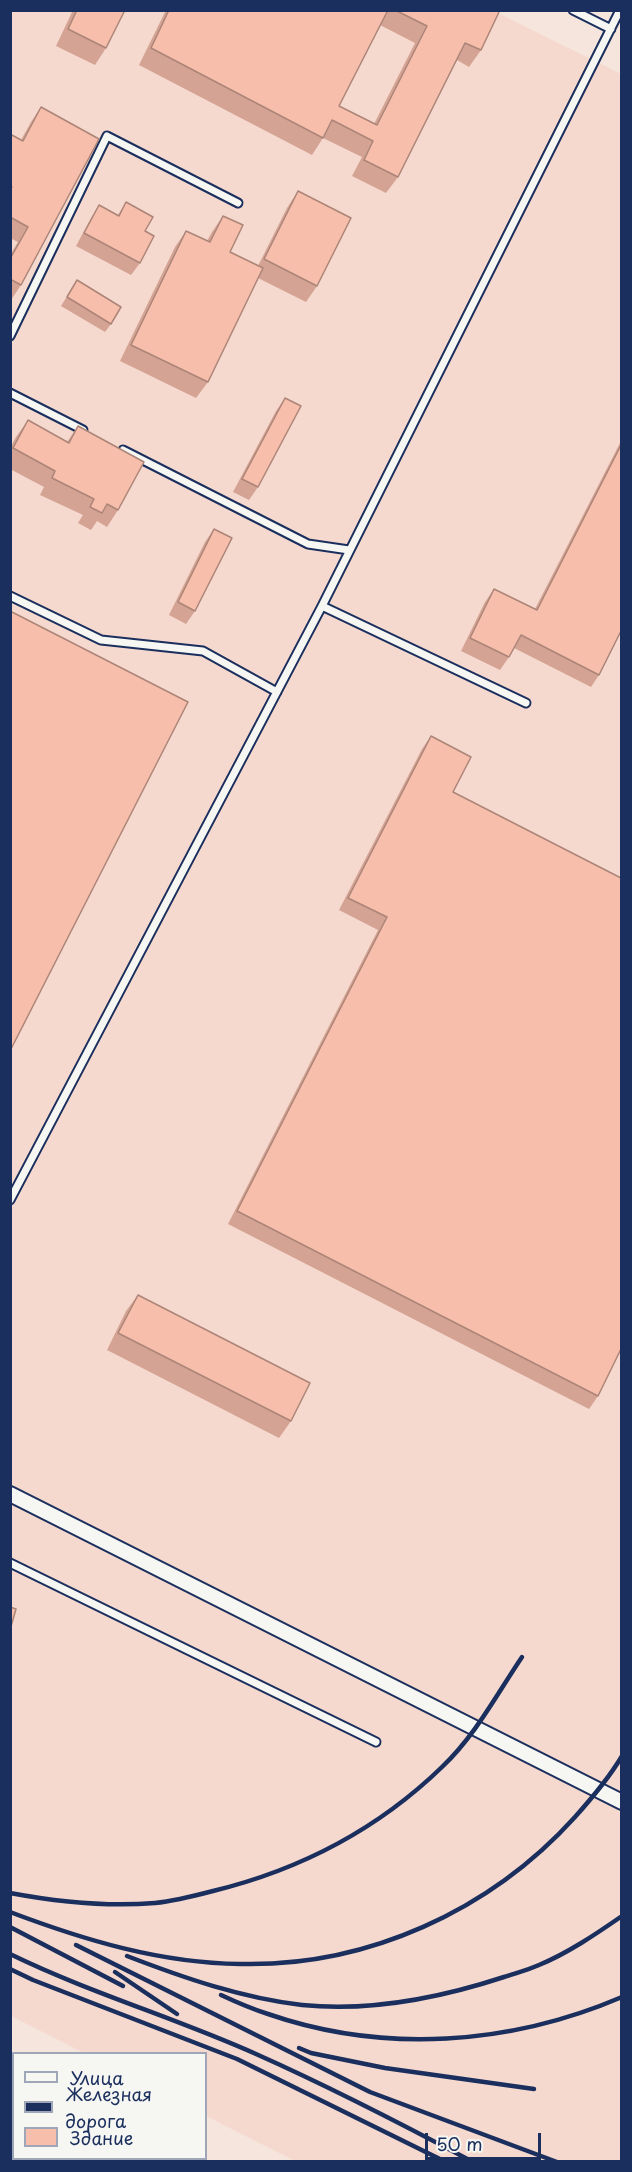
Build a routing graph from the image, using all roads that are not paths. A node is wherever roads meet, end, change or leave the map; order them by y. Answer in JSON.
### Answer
{"nodes":[{"id":1,"x":573,"y":10,"type":"edge"},
{"id":2,"x":620,"y":10,"type":"edge"},
{"id":3,"x":611,"y":29,"type":"junction"},
{"id":4,"x":238,"y":203,"type":"dead end"},
{"id":5,"x":10,"y":336,"type":"edge"},
{"id":6,"x":10,"y":393,"type":"edge"},
{"id":7,"x":96,"y":436,"type":"edge"},
{"id":8,"x":117,"y":447,"type":"edge"},
{"id":9,"x":349,"y":550,"type":"junction"},
{"id":10,"x":10,"y":596,"type":"edge"},
{"id":11,"x":322,"y":606,"type":"junction"},
{"id":12,"x":277,"y":692,"type":"junction"},
{"id":13,"x":526,"y":703,"type":"dead end"},
{"id":14,"x":10,"y":1200,"type":"edge"},
{"id":15,"x":10,"y":1494,"type":"edge"},
{"id":16,"x":10,"y":1563,"type":"edge"},
{"id":17,"x":376,"y":1742,"type":"dead end"},
{"id":18,"x":621,"y":1802,"type":"edge"}],
"edges":[{"from":1,"to":3,"type":"lane"},
{"from":2,"to":3,"type":"lane"},
{"from":3,"to":9,"type":"lane"},
{"from":4,"to":5,"type":"lane"},
{"from":6,"to":7,"type":"lane"},
{"from":8,"to":9,"type":"lane"},
{"from":9,"to":11,"type":"lane"},
{"from":10,"to":12,"type":"lane"},
{"from":11,"to":12,"type":"lane"},
{"from":11,"to":13,"type":"lane"},
{"from":12,"to":14,"type":"lane"},
{"from":15,"to":18,"type":"street"},
{"from":16,"to":17,"type":"lane"}]}
